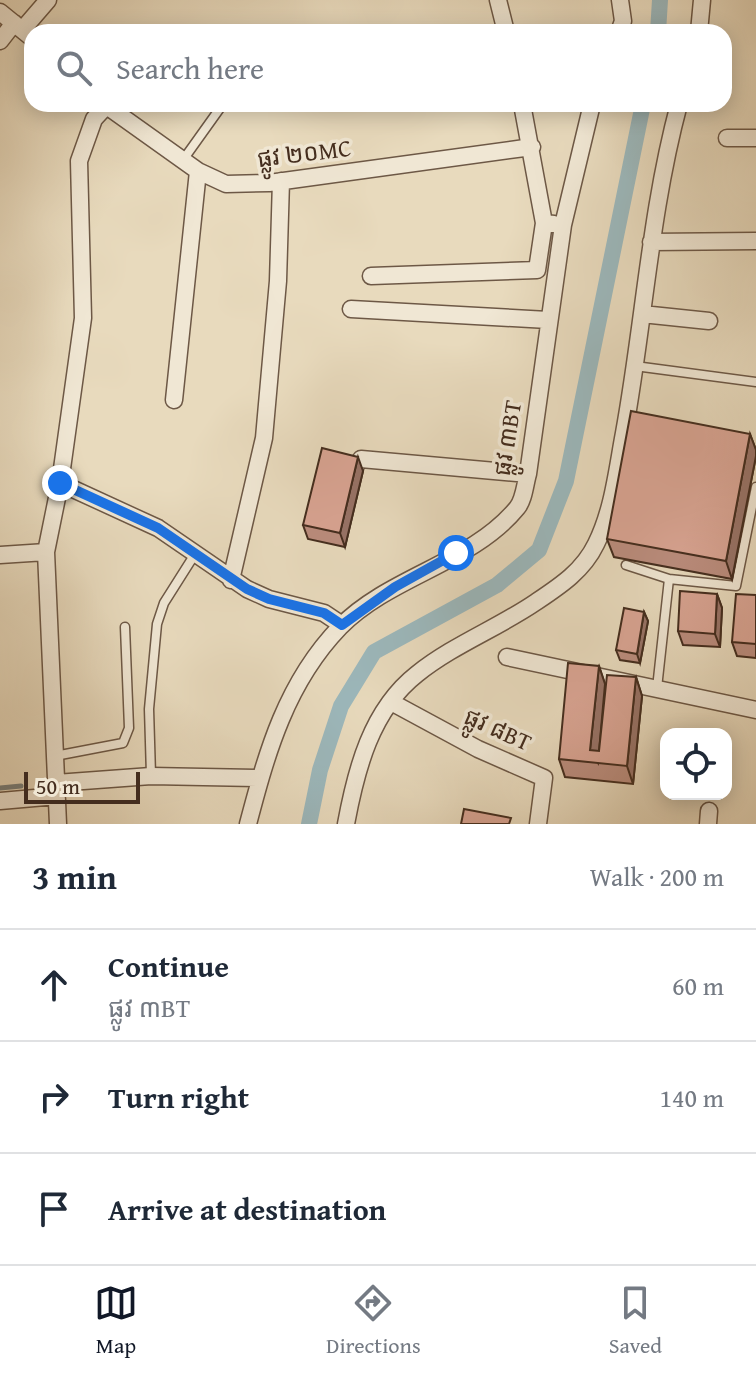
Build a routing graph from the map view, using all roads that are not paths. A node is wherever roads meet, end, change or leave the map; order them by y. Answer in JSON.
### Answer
{"nodes":[{"id":1,"x":48,"y":0,"type":"edge"},
{"id":2,"x":498,"y":0,"type":"edge"},
{"id":3,"x":620,"y":0,"type":"edge"},
{"id":4,"x":702,"y":0,"type":"edge"},
{"id":5,"x":0,"y":12,"type":"edge"},
{"id":6,"x":28,"y":24,"type":"edge"},
{"id":7,"x":504,"y":24,"type":"edge"},
{"id":8,"x":622,"y":24,"type":"edge"},
{"id":9,"x":700,"y":24,"type":"edge"},
{"id":10,"x":23,"y":30,"type":"edge"},
{"id":11,"x":0,"y":41,"type":"edge"},
{"id":12,"x":100,"y":112,"type":"edge"},
{"id":13,"x":115,"y":112,"type":"edge"},
{"id":14,"x":217,"y":112,"type":"edge"},
{"id":15,"x":524,"y":112,"type":"edge"},
{"id":16,"x":590,"y":112,"type":"edge"},
{"id":17,"x":677,"y":112,"type":"edge"},
{"id":18,"x":727,"y":138,"type":"dead end"},
{"id":19,"x":756,"y":138,"type":"edge"},
{"id":20,"x":532,"y":147,"type":"junction"},
{"id":21,"x":183,"y":160,"type":"junction"},
{"id":22,"x":198,"y":171,"type":"junction"},
{"id":23,"x":281,"y":181,"type":"junction"},
{"id":24,"x":544,"y":223,"type":"junction"},
{"id":25,"x":563,"y":225,"type":"junction"},
{"id":26,"x":756,"y":241,"type":"edge"},
{"id":27,"x":651,"y":242,"type":"junction"},
{"id":28,"x":371,"y":276,"type":"dead end"},
{"id":29,"x":351,"y":309,"type":"dead end"},
{"id":30,"x":642,"y":314,"type":"junction"},
{"id":31,"x":548,"y":320,"type":"junction"},
{"id":32,"x":709,"y":321,"type":"dead end"},
{"id":33,"x":635,"y":366,"type":"junction"},
{"id":34,"x":756,"y":382,"type":"edge"},
{"id":35,"x":174,"y":400,"type":"dead end"},
{"id":36,"x":361,"y":459,"type":"edge"},
{"id":37,"x":528,"y":474,"type":"junction"},
{"id":38,"x":60,"y":483,"type":"junction"},
{"id":39,"x":756,"y":487,"type":"edge"},
{"id":40,"x":46,"y":552,"type":"junction"},
{"id":41,"x":195,"y":554,"type":"junction"},
{"id":42,"x":0,"y":555,"type":"edge"},
{"id":43,"x":626,"y":565,"type":"dead end"},
{"id":44,"x":669,"y":579,"type":"junction"},
{"id":45,"x":231,"y":580,"type":"junction"},
{"id":46,"x":342,"y":625,"type":"junction"},
{"id":47,"x":125,"y":627,"type":"dead end"},
{"id":48,"x":507,"y":657,"type":"dead end"},
{"id":49,"x":657,"y":689,"type":"junction"},
{"id":50,"x":391,"y":702,"type":"junction"},
{"id":51,"x":756,"y":710,"type":"edge"},
{"id":52,"x":54,"y":756,"type":"junction"},
{"id":53,"x":151,"y":776,"type":"junction"},
{"id":54,"x":260,"y":778,"type":"junction"},
{"id":55,"x":56,"y":790,"type":"junction"},
{"id":56,"x":0,"y":801,"type":"edge"},
{"id":57,"x":58,"y":824,"type":"edge"},
{"id":58,"x":248,"y":824,"type":"edge"},
{"id":59,"x":346,"y":824,"type":"edge"},
{"id":60,"x":538,"y":824,"type":"edge"}],
"edges":[{"from":1,"to":6,"type":"street"},
{"from":2,"to":7,"type":"street"},
{"from":3,"to":8,"type":"street"},
{"from":4,"to":9,"type":"street"},
{"from":5,"to":10,"type":"street"},
{"from":10,"to":11,"type":"street"},
{"from":12,"to":38,"type":"street"},
{"from":13,"to":21,"type":"street","name":"ផ្លូវ ២០MC"},
{"from":14,"to":21,"type":"lane"},
{"from":15,"to":20,"type":"street"},
{"from":16,"to":25,"type":"street","name":"ផ្លូវ ៣BT"},
{"from":17,"to":27,"type":"street"},
{"from":18,"to":19,"type":"street"},
{"from":20,"to":23,"type":"street","name":"ផ្លូវ ២០MC"},
{"from":20,"to":24,"type":"street"},
{"from":21,"to":22,"type":"street","name":"ផ្លូវ ២០MC"},
{"from":22,"to":23,"type":"street","name":"ផ្លូវ ២០MC"},
{"from":22,"to":35,"type":"street"},
{"from":23,"to":45,"type":"street"},
{"from":24,"to":25,"type":"street"},
{"from":24,"to":28,"type":"street"},
{"from":25,"to":31,"type":"street","name":"ផ្លូវ ៣BT"},
{"from":26,"to":27,"type":"street"},
{"from":27,"to":30,"type":"street"},
{"from":29,"to":31,"type":"street"},
{"from":30,"to":32,"type":"street"},
{"from":30,"to":33,"type":"street"},
{"from":31,"to":37,"type":"street","name":"ផ្លូវ ៣BT"},
{"from":33,"to":34,"type":"lane"},
{"from":33,"to":50,"type":"street"},
{"from":36,"to":37,"type":"street"},
{"from":37,"to":46,"type":"street","name":"ផ្លូវ ៣BT"},
{"from":38,"to":40,"type":"street"},
{"from":38,"to":41,"type":"street"},
{"from":39,"to":44,"type":"lane"},
{"from":40,"to":42,"type":"street"},
{"from":40,"to":52,"type":"street"},
{"from":41,"to":45,"type":"street"},
{"from":41,"to":53,"type":"lane"},
{"from":43,"to":44,"type":"lane"},
{"from":44,"to":49,"type":"lane"},
{"from":45,"to":46,"type":"street"},
{"from":46,"to":54,"type":"street","name":"ផ្លូវ ៣BT"},
{"from":47,"to":52,"type":"lane"},
{"from":48,"to":49,"type":"street"},
{"from":49,"to":51,"type":"street"},
{"from":50,"to":59,"type":"street"},
{"from":50,"to":60,"type":"street","name":"ផ្លូវ ៨BT"},
{"from":52,"to":55,"type":"street"},
{"from":53,"to":54,"type":"street"},
{"from":53,"to":55,"type":"street"},
{"from":54,"to":58,"type":"street","name":"ផ្លូវ ៣BT"},
{"from":55,"to":56,"type":"street"},
{"from":55,"to":57,"type":"street"}]}
